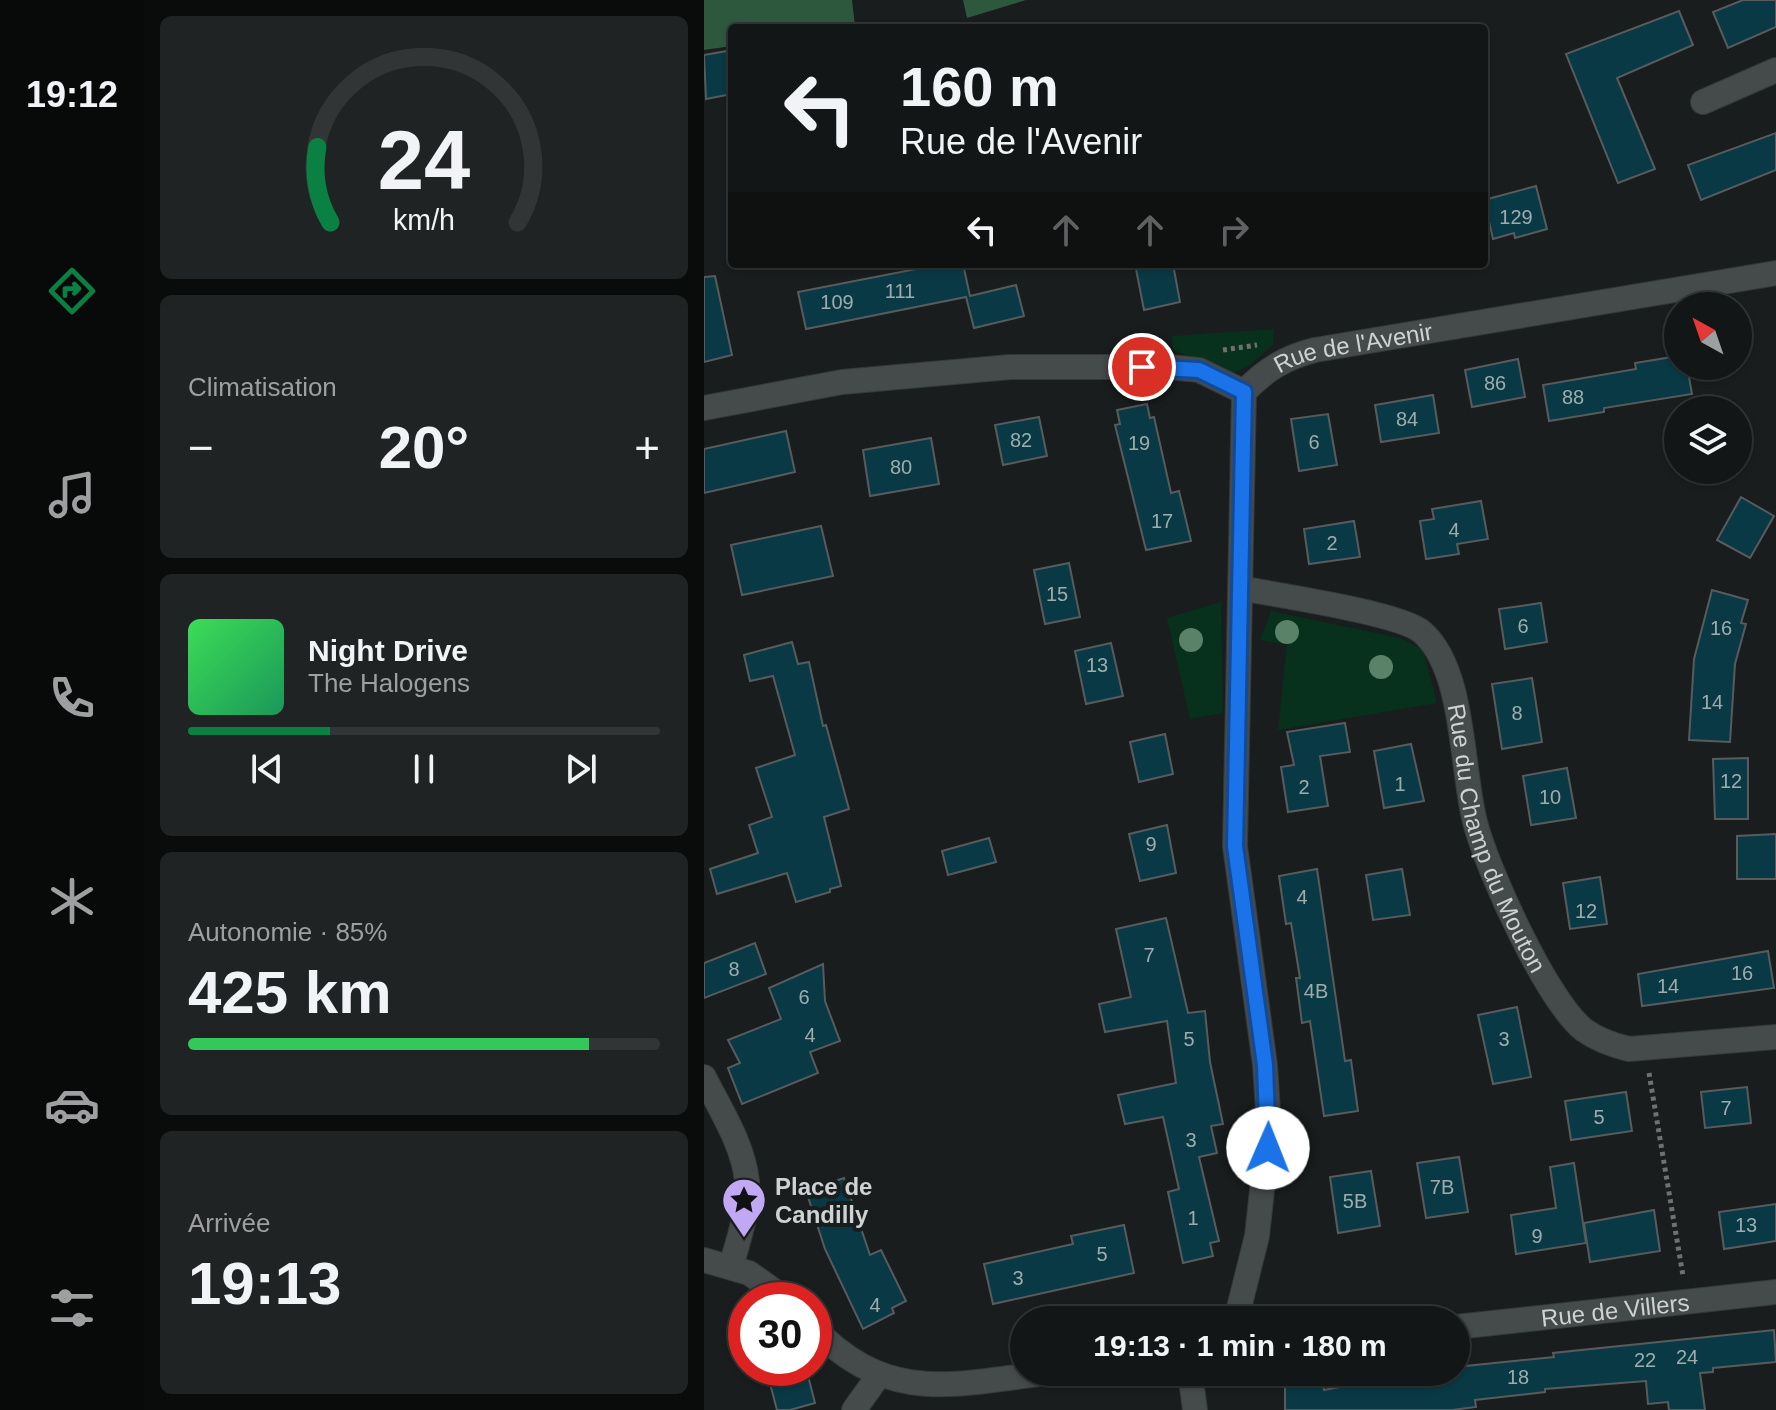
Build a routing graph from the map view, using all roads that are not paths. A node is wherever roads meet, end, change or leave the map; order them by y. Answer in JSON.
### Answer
{"nodes":[{"id":1,"x":1776,"y":70,"type":"edge"},
{"id":2,"x":1703,"y":102,"type":"dead end"},
{"id":3,"x":1776,"y":273,"type":"edge"},
{"id":4,"x":1244,"y":392,"type":"junction"},
{"id":5,"x":704,"y":408,"type":"edge"},
{"id":6,"x":1240,"y":588,"type":"junction"},
{"id":7,"x":1776,"y":1037,"type":"edge"},
{"id":8,"x":704,"y":1077,"type":"edge"},
{"id":9,"x":704,"y":1260,"type":"edge"},
{"id":10,"x":731,"y":1266,"type":"junction"},
{"id":11,"x":763,"y":1282,"type":"edge"},
{"id":12,"x":1776,"y":1292,"type":"edge"},
{"id":13,"x":1240,"y":1306,"type":"edge"},
{"id":14,"x":1470,"y":1325,"type":"edge"},
{"id":15,"x":832,"y":1345,"type":"edge"},
{"id":16,"x":879,"y":1375,"type":"junction"},
{"id":17,"x":1010,"y":1377,"type":"edge"},
{"id":18,"x":1192,"y":1386,"type":"edge"},
{"id":19,"x":854,"y":1410,"type":"edge"},
{"id":20,"x":1195,"y":1410,"type":"edge"}],
"edges":[{"from":1,"to":2,"type":"street"},
{"from":3,"to":4,"type":"street","name":"Rue de l'Avenir"},
{"from":4,"to":5,"type":"street","name":"Rue de l'Avenir"},
{"from":4,"to":6,"type":"street"},
{"from":6,"to":7,"type":"street","name":"Rue du Champ du Mouton"},
{"from":6,"to":13,"type":"street"},
{"from":8,"to":10,"type":"street"},
{"from":9,"to":10,"type":"street"},
{"from":10,"to":11,"type":"street"},
{"from":12,"to":14,"type":"street","name":"Rue de Villers"},
{"from":15,"to":16,"type":"street"},
{"from":16,"to":17,"type":"street"},
{"from":16,"to":19,"type":"street"},
{"from":18,"to":20,"type":"street"}]}
